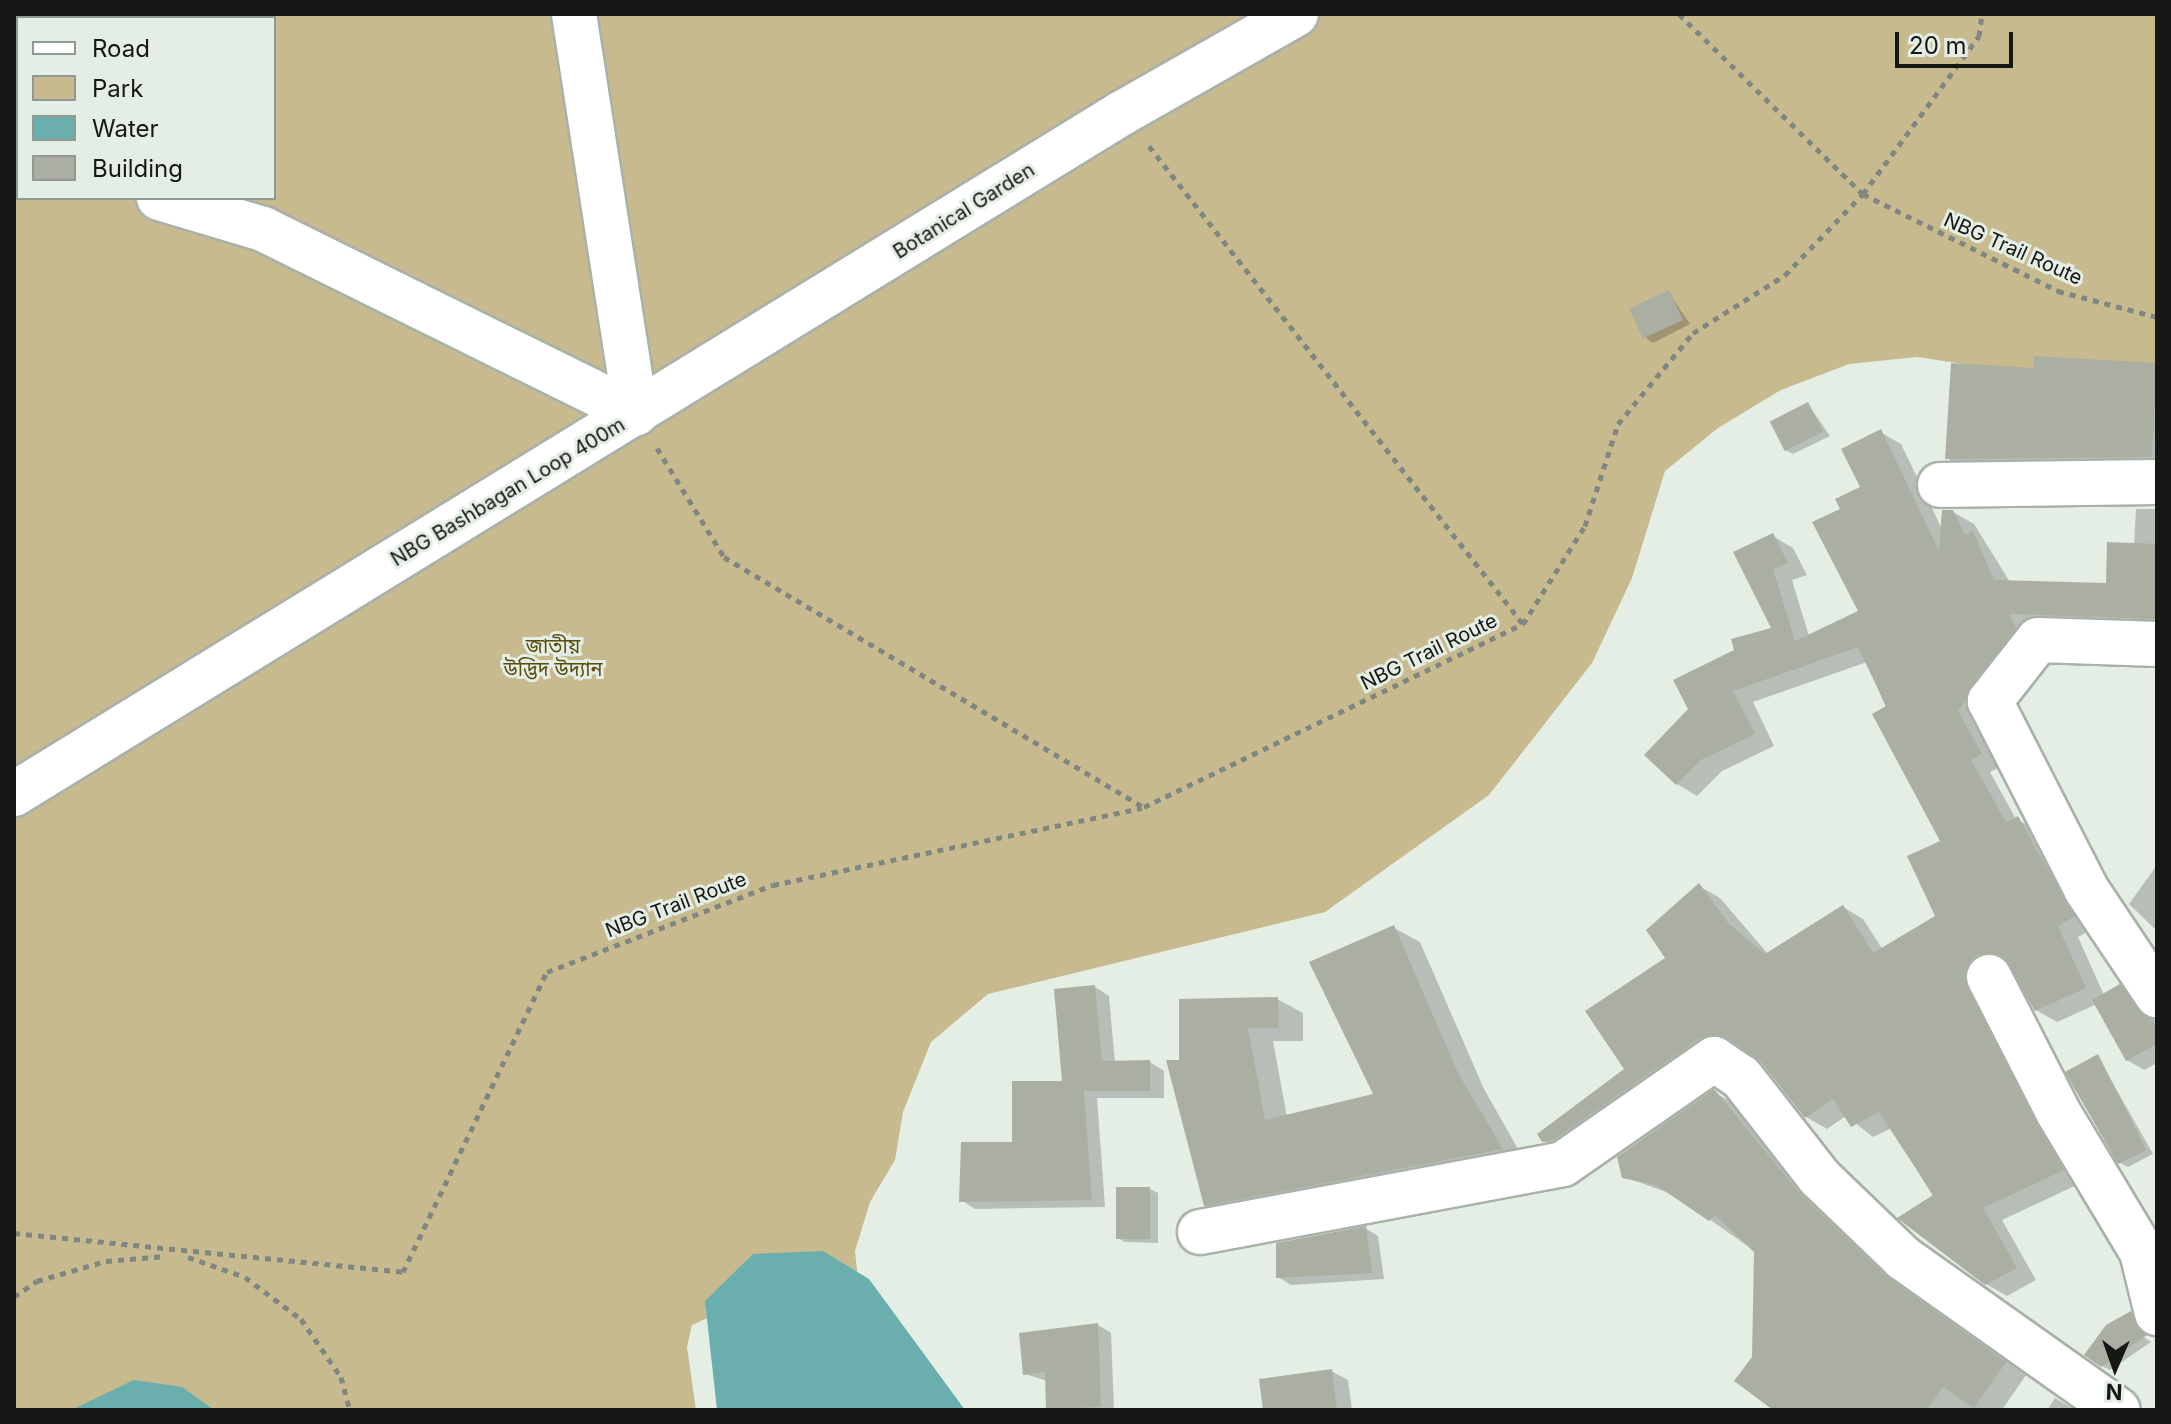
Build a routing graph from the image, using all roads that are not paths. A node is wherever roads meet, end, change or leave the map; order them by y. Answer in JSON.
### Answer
{"nodes":[{"id":1,"x":574,"y":14,"type":"edge"},
{"id":2,"x":1296,"y":14,"type":"edge"},
{"id":3,"x":166,"y":200,"type":"edge"},
{"id":4,"x":636,"y":413,"type":"junction"},
{"id":5,"x":2157,"y":482,"type":"edge"},
{"id":6,"x":1940,"y":485,"type":"dead end"},
{"id":7,"x":2157,"y":644,"type":"edge"},
{"id":8,"x":14,"y":794,"type":"edge"},
{"id":9,"x":1989,"y":977,"type":"dead end"},
{"id":10,"x":2157,"y":995,"type":"edge"},
{"id":11,"x":1200,"y":1232,"type":"dead end"},
{"id":12,"x":2157,"y":1313,"type":"edge"},
{"id":13,"x":2118,"y":1410,"type":"edge"}],
"edges":[{"from":1,"to":4,"type":"street"},
{"from":2,"to":4,"type":"street","name":"Botanical Garden"},
{"from":3,"to":4,"type":"street","name":"NBG Bashbagan Loop 400m"},
{"from":4,"to":8,"type":"street","name":"NBG Bashbagan Loop 400m"},
{"from":5,"to":6,"type":"street"},
{"from":7,"to":10,"type":"street"},
{"from":9,"to":12,"type":"street"},
{"from":11,"to":13,"type":"street"}]}
